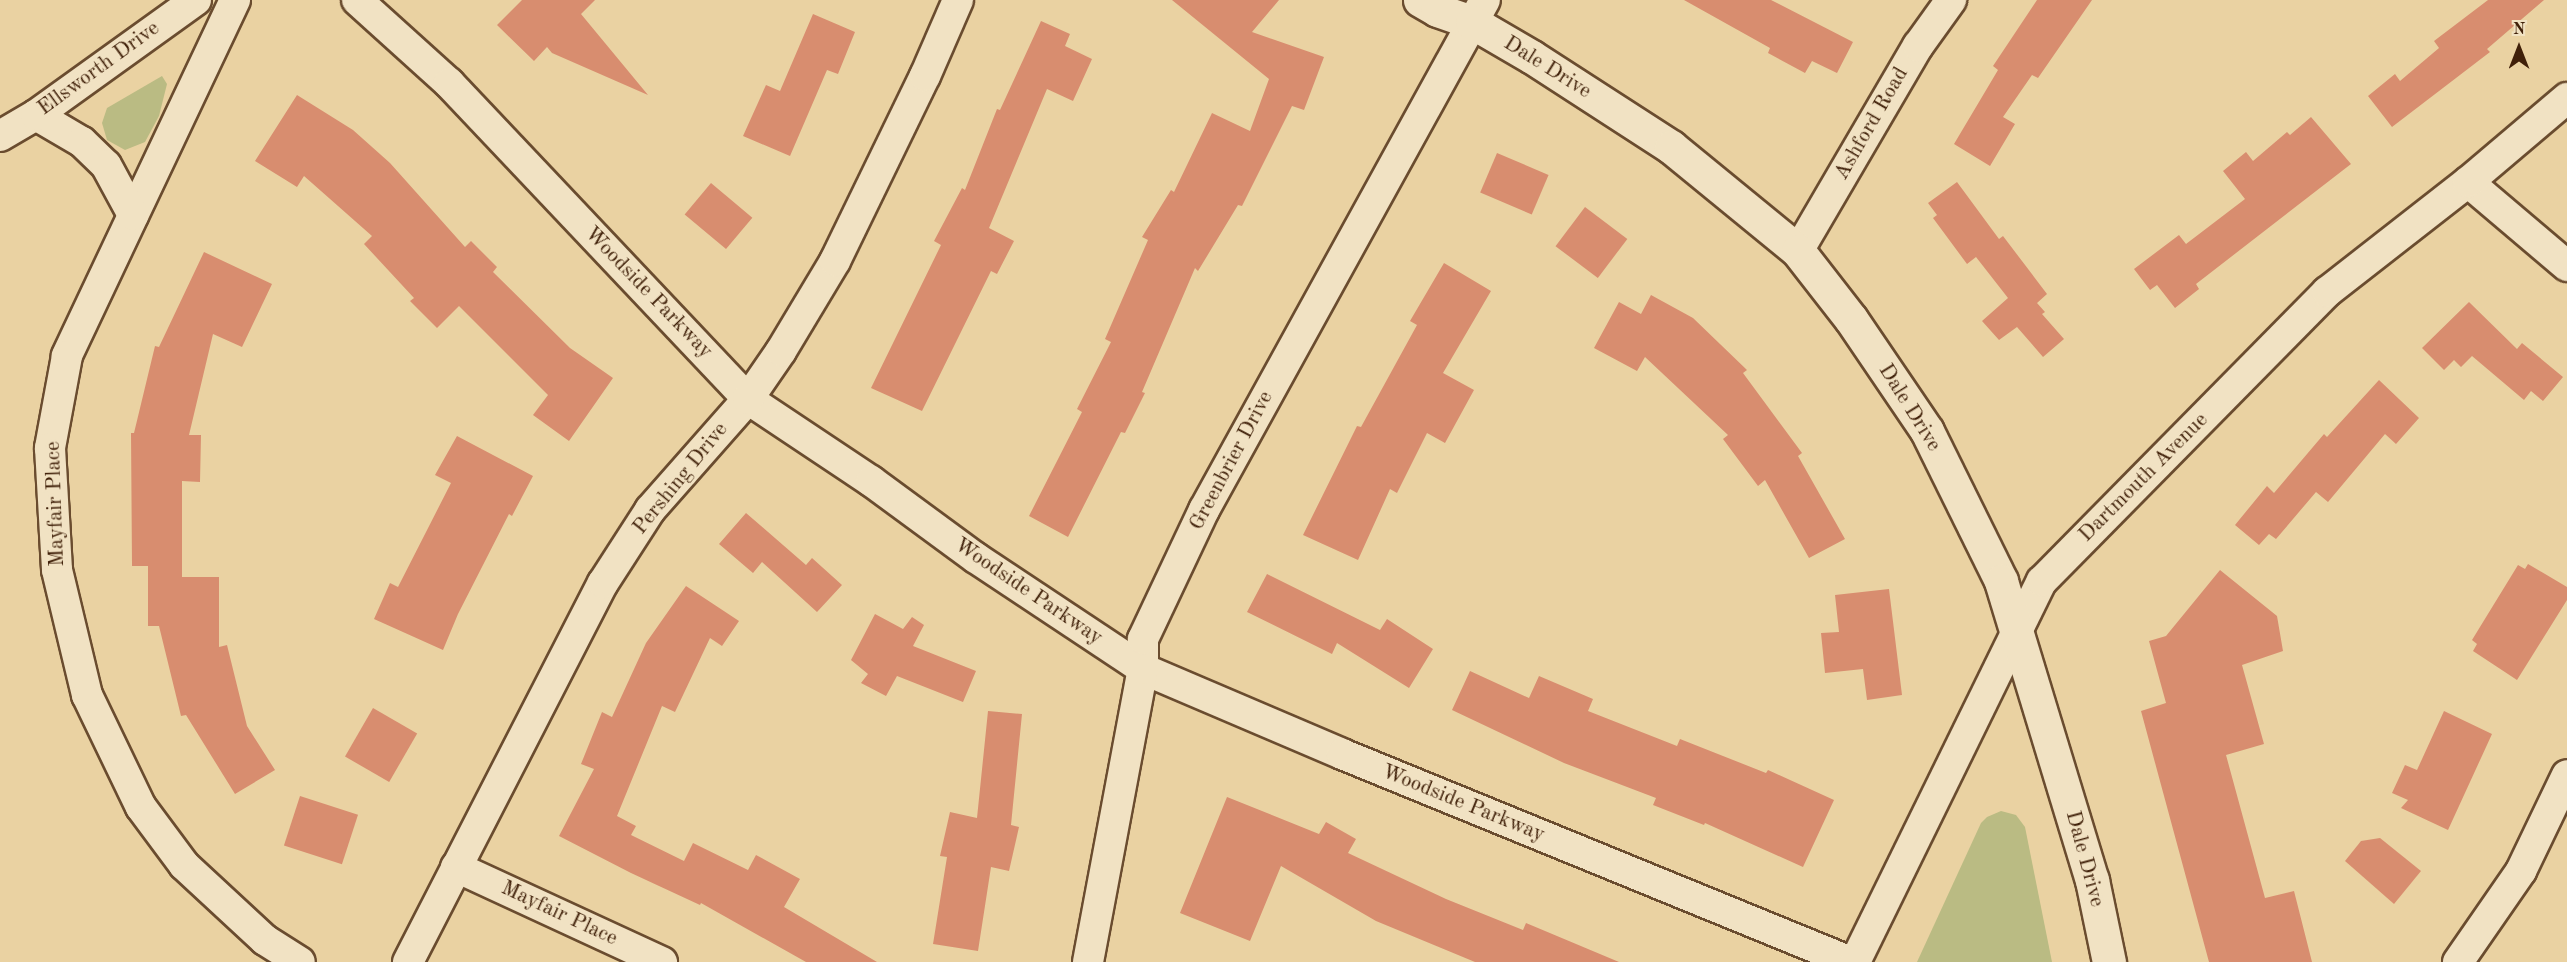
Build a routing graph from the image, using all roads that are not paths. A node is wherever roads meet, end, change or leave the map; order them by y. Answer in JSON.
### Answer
{"nodes":[{"id":1,"x":196,"y":0,"type":"edge"},
{"id":2,"x":235,"y":0,"type":"edge"},
{"id":3,"x":357,"y":0,"type":"edge"},
{"id":4,"x":958,"y":0,"type":"edge"},
{"id":5,"x":1420,"y":0,"type":"edge"},
{"id":6,"x":1951,"y":0,"type":"edge"},
{"id":7,"x":1472,"y":7,"type":"edge"},
{"id":8,"x":2567,"y":98,"type":"edge"},
{"id":9,"x":36,"y":115,"type":"junction"},
{"id":10,"x":0,"y":136,"type":"edge"},
{"id":11,"x":2468,"y":182,"type":"junction"},
{"id":12,"x":133,"y":215,"type":"junction"},
{"id":13,"x":1798,"y":251,"type":"junction"},
{"id":14,"x":2567,"y":266,"type":"edge"},
{"id":15,"x":748,"y":399,"type":"junction"},
{"id":16,"x":2015,"y":633,"type":"junction"},
{"id":17,"x":1143,"y":669,"type":"junction"},
{"id":18,"x":2567,"y":775,"type":"edge"},
{"id":19,"x":456,"y":867,"type":"junction"},
{"id":20,"x":300,"y":962,"type":"edge"},
{"id":21,"x":408,"y":962,"type":"edge"},
{"id":22,"x":662,"y":962,"type":"edge"},
{"id":23,"x":1088,"y":962,"type":"edge"},
{"id":24,"x":1849,"y":962,"type":"edge"},
{"id":25,"x":2109,"y":962,"type":"edge"},
{"id":26,"x":2458,"y":962,"type":"edge"}],
"edges":[{"from":1,"to":9,"type":"street","name":"Ellsworth Drive"},
{"from":2,"to":12,"type":"street","name":"Mayfair Place"},
{"from":3,"to":15,"type":"street","name":"Woodside Parkway"},
{"from":4,"to":15,"type":"street","name":"Pershing Drive"},
{"from":5,"to":7,"type":"street","name":"Dale Drive"},
{"from":6,"to":13,"type":"street","name":"Ashford Road"},
{"from":7,"to":13,"type":"street","name":"Dale Drive"},
{"from":7,"to":17,"type":"street","name":"Greenbrier Drive"},
{"from":8,"to":11,"type":"street","name":"Dartmouth Avenue"},
{"from":9,"to":10,"type":"street","name":"Ellsworth Drive"},
{"from":9,"to":12,"type":"street"},
{"from":11,"to":14,"type":"street"},
{"from":11,"to":16,"type":"street","name":"Dartmouth Avenue"},
{"from":12,"to":20,"type":"street","name":"Mayfair Place"},
{"from":13,"to":16,"type":"street","name":"Dale Drive"},
{"from":15,"to":17,"type":"street","name":"Woodside Parkway"},
{"from":15,"to":19,"type":"street","name":"Pershing Drive"},
{"from":16,"to":24,"type":"street","name":"Dartmouth Avenue"},
{"from":16,"to":25,"type":"street","name":"Dale Drive"},
{"from":17,"to":23,"type":"street","name":"Greenbrier Drive"},
{"from":17,"to":24,"type":"street","name":"Woodside Parkway"},
{"from":18,"to":26,"type":"street"},
{"from":19,"to":21,"type":"street","name":"Pershing Drive"},
{"from":19,"to":22,"type":"street","name":"Mayfair Place"}]}
